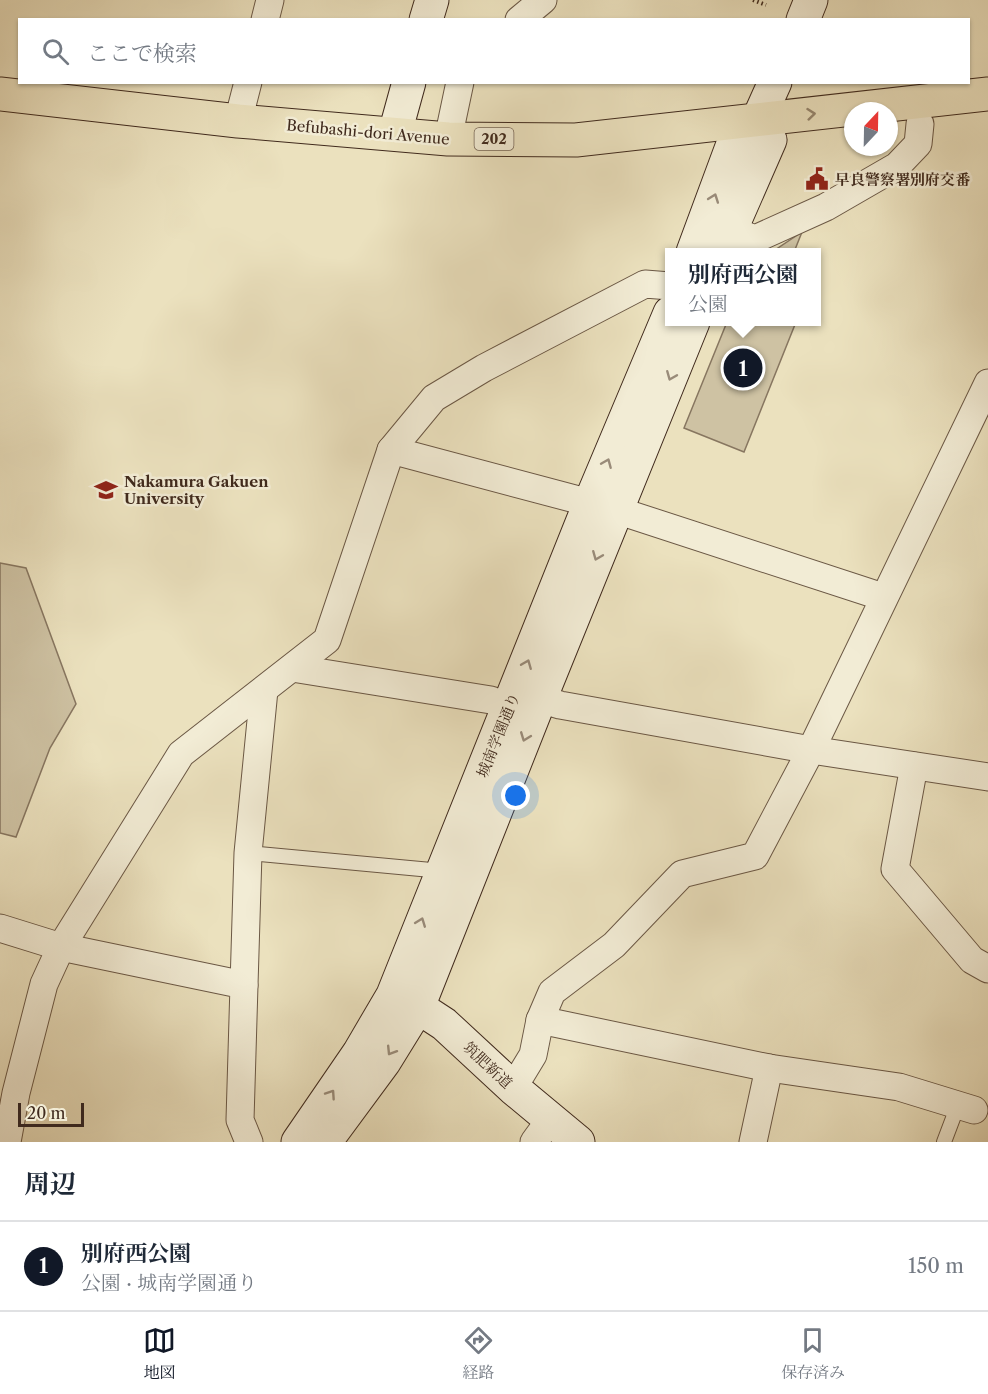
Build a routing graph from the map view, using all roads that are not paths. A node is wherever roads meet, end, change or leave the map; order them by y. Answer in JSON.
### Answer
{"nodes":[{"id":1,"x":270,"y":0,"type":"edge"},
{"id":2,"x":432,"y":0,"type":"edge"},
{"id":3,"x":543,"y":0,"type":"edge"},
{"id":4,"x":811,"y":0,"type":"edge"},
{"id":5,"x":266,"y":18,"type":"edge"},
{"id":6,"x":427,"y":18,"type":"edge"},
{"id":7,"x":521,"y":18,"type":"edge"},
{"id":8,"x":804,"y":18,"type":"edge"},
{"id":9,"x":247,"y":84,"type":"edge"},
{"id":10,"x":408,"y":84,"type":"edge"},
{"id":11,"x":460,"y":84,"type":"edge"},
{"id":12,"x":775,"y":84,"type":"edge"},
{"id":13,"x":0,"y":94,"type":"edge"},
{"id":14,"x":988,"y":94,"type":"edge"},
{"id":15,"x":0,"y":114,"type":"edge"},
{"id":16,"x":988,"y":117,"type":"edge"},
{"id":17,"x":238,"y":121,"type":"junction"},
{"id":18,"x":905,"y":126,"type":"edge"},
{"id":19,"x":764,"y":130,"type":"junction"},
{"id":20,"x":844,"y":131,"type":"edge"},
{"id":21,"x":395,"y":133,"type":"junction"},
{"id":22,"x":448,"y":139,"type":"junction"},
{"id":23,"x":733,"y":144,"type":"junction"},
{"id":24,"x":726,"y":241,"type":"edge"},
{"id":25,"x":694,"y":248,"type":"edge"},
{"id":26,"x":665,"y":286,"type":"edge"},
{"id":27,"x":665,"y":325,"type":"edge"},
{"id":28,"x":691,"y":326,"type":"edge"},
{"id":29,"x":988,"y":383,"type":"edge"},
{"id":30,"x":979,"y":420,"type":"edge"},
{"id":31,"x":391,"y":450,"type":"junction"},
{"id":32,"x":603,"y":507,"type":"junction"},
{"id":33,"x":883,"y":597,"type":"junction"},
{"id":34,"x":292,"y":668,"type":"junction"},
{"id":35,"x":264,"y":690,"type":"junction"},
{"id":36,"x":524,"y":704,"type":"junction"},
{"id":37,"x":811,"y":750,"type":"junction"},
{"id":38,"x":914,"y":766,"type":"junction"},
{"id":39,"x":988,"y":777,"type":"edge"},
{"id":40,"x":249,"y":853,"type":"junction"},
{"id":41,"x":441,"y":871,"type":"junction"},
{"id":42,"x":0,"y":928,"type":"edge"},
{"id":43,"x":61,"y":947,"type":"junction"},
{"id":44,"x":988,"y":969,"type":"edge"},
{"id":45,"x":244,"y":985,"type":"junction"},
{"id":46,"x":406,"y":1001,"type":"junction"},
{"id":47,"x":540,"y":1020,"type":"junction"},
{"id":48,"x":769,"y":1068,"type":"junction"},
{"id":49,"x":513,"y":1088,"type":"junction"},
{"id":50,"x":966,"y":1107,"type":"joint"},
{"id":51,"x":542,"y":1131,"type":"edge"},
{"id":52,"x":7,"y":1142,"type":"edge"},
{"id":53,"x":249,"y":1142,"type":"edge"},
{"id":54,"x":298,"y":1142,"type":"edge"},
{"id":55,"x":325,"y":1142,"type":"edge"},
{"id":56,"x":578,"y":1142,"type":"edge"},
{"id":57,"x":753,"y":1142,"type":"edge"},
{"id":58,"x":944,"y":1142,"type":"edge"}],
"edges":[{"from":1,"to":5,"type":"street"},
{"from":2,"to":6,"type":"street"},
{"from":3,"to":7,"type":"street"},
{"from":4,"to":8,"type":"street"},
{"from":9,"to":17,"type":"street"},
{"from":10,"to":21,"type":"street"},
{"from":11,"to":22,"type":"street"},
{"from":12,"to":19,"type":"street"},
{"from":13,"to":17,"type":"highway","name":"Befubashi-dori Avenue","number":"202"},
{"from":19,"to":14,"type":"highway","name":"Befubashi-dori Avenue","number":"202","one_way":true},
{"from":15,"to":23,"type":"highway","name":"Befubashi-dori Avenue","number":"202"},
{"from":16,"to":18,"type":"highway"},
{"from":17,"to":21,"type":"highway","name":"Befubashi-dori Avenue","number":"202"},
{"from":18,"to":24,"type":"street"},
{"from":19,"to":20,"type":"highway","name":"Befubashi-dori Avenue","number":"202"},
{"from":19,"to":22,"type":"highway","name":"Befubashi-dori Avenue","number":"202"},
{"from":19,"to":23,"type":"highway","name":"Befubashi-dori Avenue","number":"202"},
{"from":19,"to":24,"type":"street"},
{"from":21,"to":22,"type":"highway","name":"Befubashi-dori Avenue","number":"202"},
{"from":25,"to":23,"type":"street","one_way":true},
{"from":26,"to":31,"type":"street"},
{"from":32,"to":27,"type":"street","name":"城南学園通り","one_way":true},
{"from":28,"to":32,"type":"street","name":"城南学園通り","one_way":true},
{"from":29,"to":30,"type":"street"},
{"from":30,"to":33,"type":"street"},
{"from":31,"to":32,"type":"street"},
{"from":31,"to":34,"type":"street"},
{"from":32,"to":33,"type":"street"},
{"from":32,"to":36,"type":"street","name":"城南学園通り"},
{"from":33,"to":37,"type":"street"},
{"from":34,"to":35,"type":"street"},
{"from":34,"to":36,"type":"street"},
{"from":35,"to":40,"type":"street"},
{"from":35,"to":43,"type":"street"},
{"from":36,"to":37,"type":"street"},
{"from":36,"to":41,"type":"street","name":"城南学園通り"},
{"from":36,"to":46,"type":"street","name":"城南学園通り","one_way":true},
{"from":37,"to":38,"type":"street"},
{"from":37,"to":47,"type":"street"},
{"from":38,"to":39,"type":"street"},
{"from":38,"to":44,"type":"street"},
{"from":40,"to":41,"type":"lane"},
{"from":40,"to":45,"type":"street"},
{"from":46,"to":41,"type":"street","name":"城南学園通り","one_way":true},
{"from":42,"to":43,"type":"street"},
{"from":43,"to":45,"type":"street"},
{"from":43,"to":52,"type":"street"},
{"from":45,"to":53,"type":"street"},
{"from":46,"to":49,"type":"street","name":"筑肥新道"},
{"from":54,"to":46,"type":"street","name":"城南学園通り","one_way":true},
{"from":46,"to":55,"type":"street","name":"城南学園通り","one_way":true},
{"from":47,"to":48,"type":"street"},
{"from":47,"to":49,"type":"street"},
{"from":48,"to":50,"type":"street"},
{"from":48,"to":57,"type":"street"},
{"from":49,"to":51,"type":"street","name":"筑肥新道"},
{"from":50,"to":58,"type":"lane"},
{"from":51,"to":56,"type":"street","name":"筑肥新道"}]}
